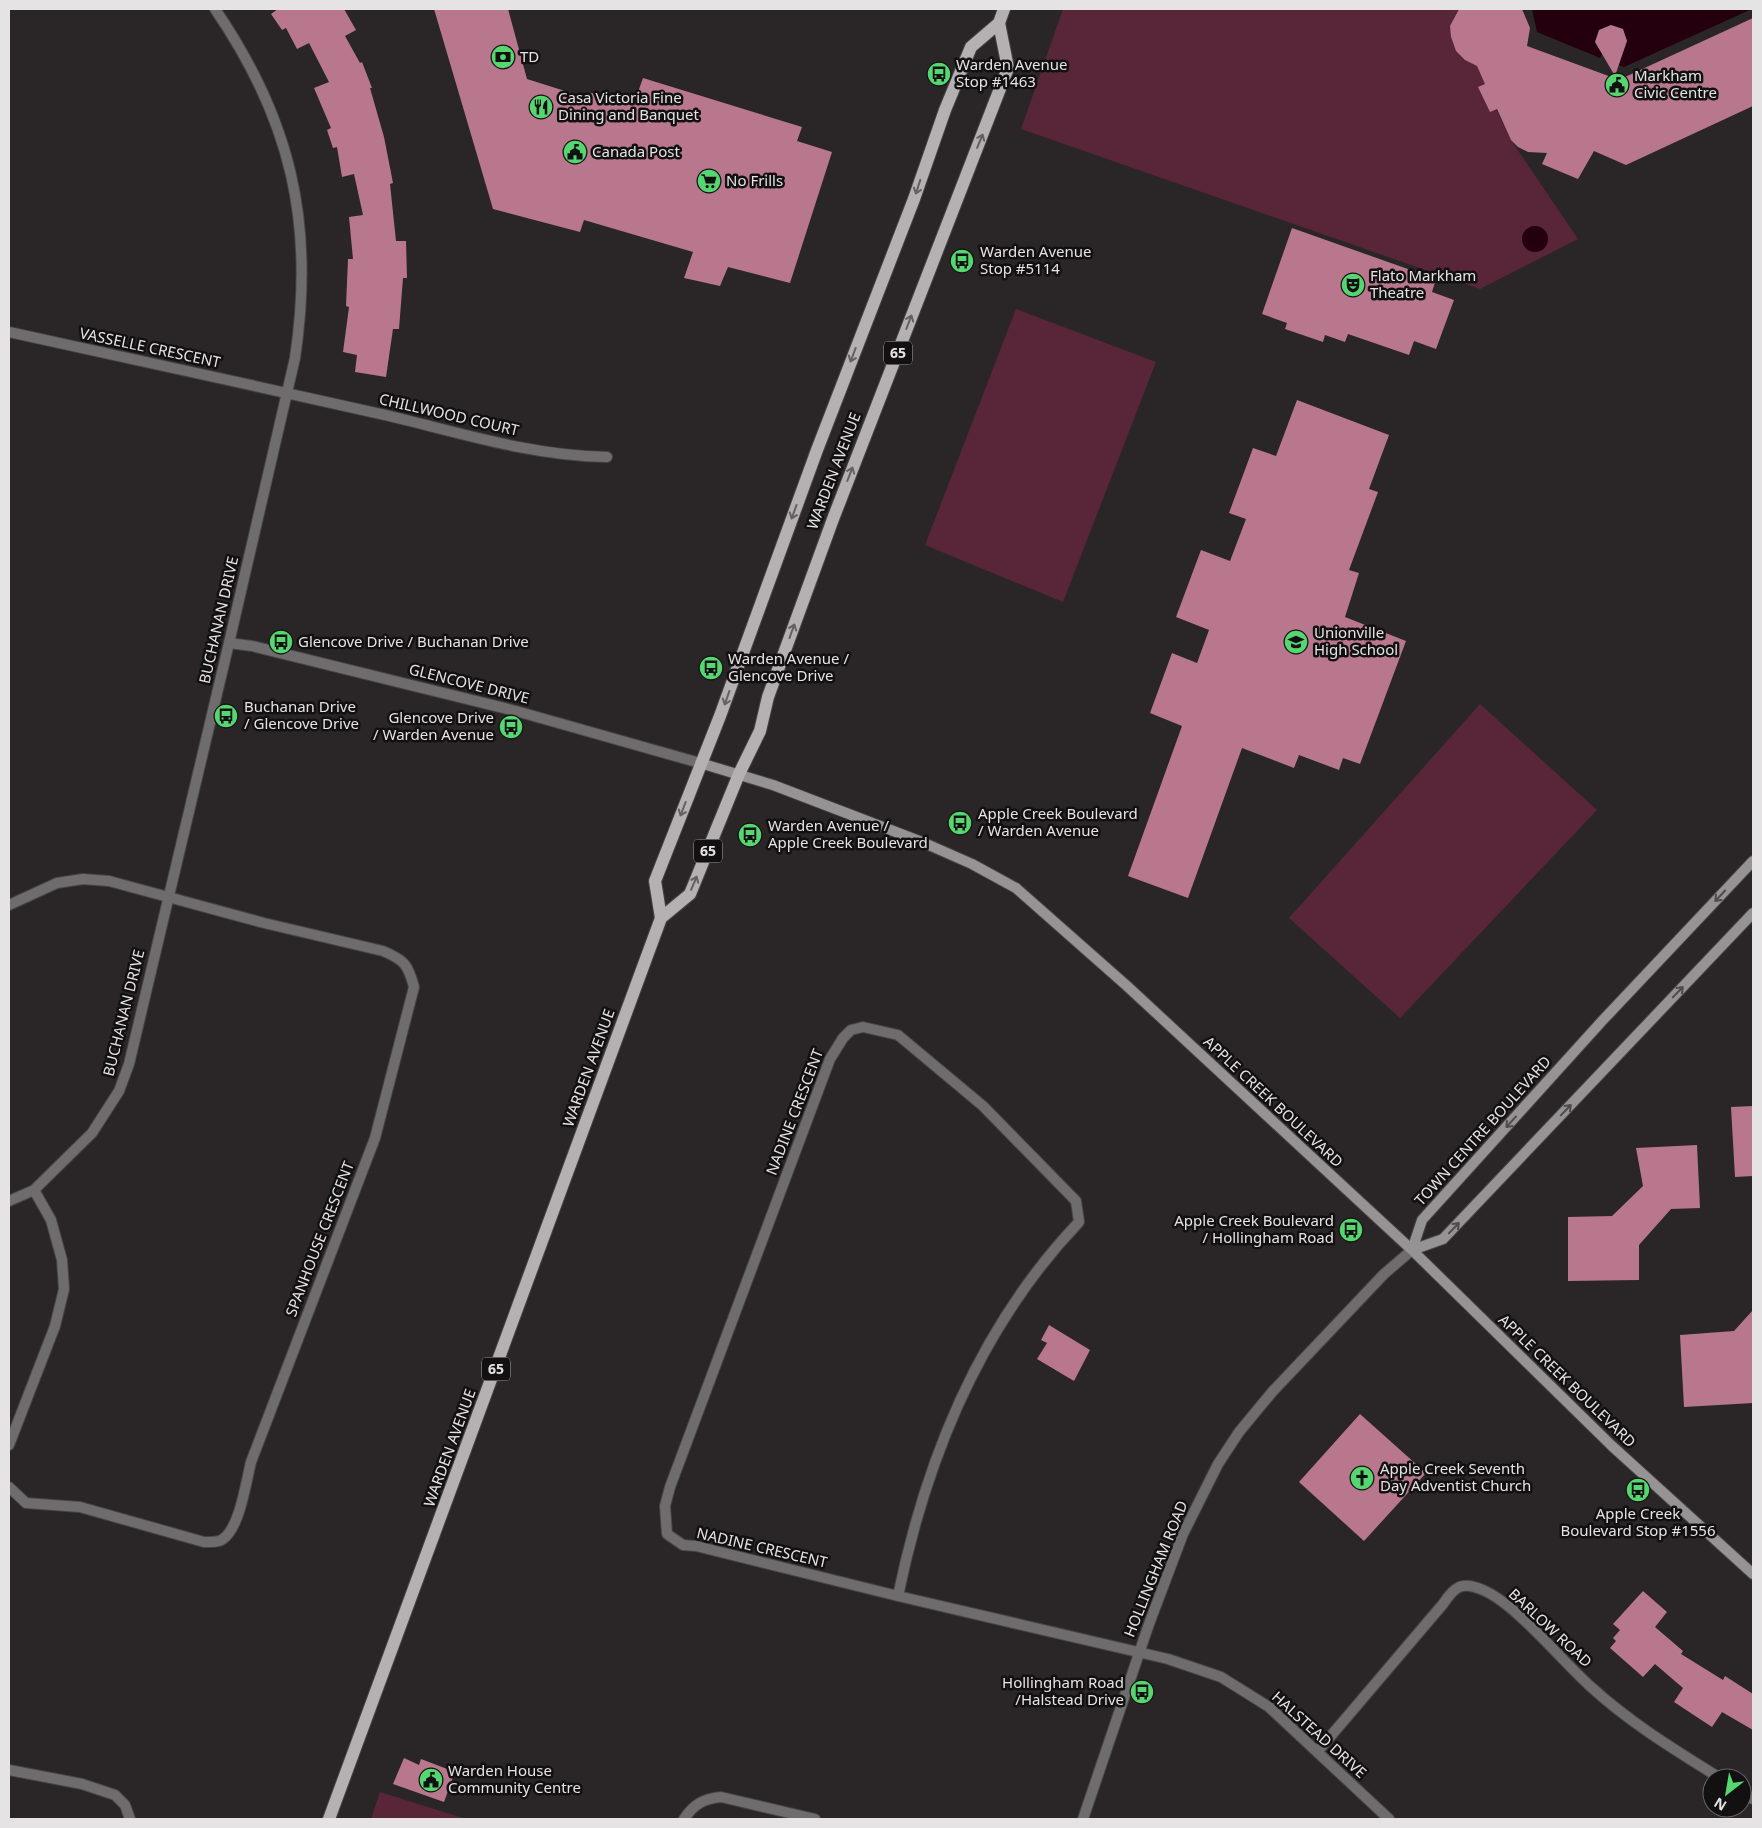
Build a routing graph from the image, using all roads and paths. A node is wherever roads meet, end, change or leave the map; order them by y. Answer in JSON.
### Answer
{"nodes":[{"id":1,"x":215,"y":9,"type":"edge"},
{"id":2,"x":1004,"y":9,"type":"edge"},
{"id":3,"x":999,"y":23,"type":"junction"},
{"id":4,"x":9,"y":332,"type":"edge"},
{"id":5,"x":286,"y":393,"type":"junction"},
{"id":6,"x":607,"y":458,"type":"dead end"},
{"id":7,"x":229,"y":644,"type":"junction"},
{"id":8,"x":700,"y":763,"type":"junction"},
{"id":9,"x":738,"y":774,"type":"junction"},
{"id":10,"x":1753,"y":861,"type":"edge"},
{"id":11,"x":169,"y":896,"type":"junction"},
{"id":12,"x":9,"y":906,"type":"edge"},
{"id":13,"x":1753,"y":913,"type":"edge"},
{"id":14,"x":661,"y":918,"type":"junction"},
{"id":15,"x":34,"y":1190,"type":"junction"},
{"id":16,"x":9,"y":1202,"type":"edge"},
{"id":17,"x":1412,"y":1250,"type":"junction"},
{"id":18,"x":9,"y":1444,"type":"edge"},
{"id":19,"x":9,"y":1486,"type":"edge"},
{"id":20,"x":1753,"y":1574,"type":"edge"},
{"id":21,"x":898,"y":1596,"type":"junction"},
{"id":22,"x":1139,"y":1653,"type":"junction"},
{"id":23,"x":1318,"y":1751,"type":"junction"},
{"id":24,"x":1704,"y":1768,"type":"edge"},
{"id":25,"x":9,"y":1770,"type":"edge"},
{"id":26,"x":130,"y":1819,"type":"edge"},
{"id":27,"x":329,"y":1819,"type":"edge"},
{"id":28,"x":684,"y":1819,"type":"edge"},
{"id":29,"x":815,"y":1819,"type":"edge"},
{"id":30,"x":1084,"y":1819,"type":"edge"},
{"id":31,"x":1389,"y":1819,"type":"edge"}],
"edges":[{"from":1,"to":5,"type":"street","name":"BUCHANAN DRIVE"},
{"from":2,"to":3,"type":"main road","name":"WARDEN AVENUE","number":"65"},
{"from":3,"to":8,"type":"main road","name":"WARDEN AVENUE","number":"65","one_way":true},
{"from":9,"to":3,"type":"main road","name":"WARDEN AVENUE","number":"65","one_way":true},
{"from":4,"to":5,"type":"street","name":"VASSELLE CRESCENT"},
{"from":5,"to":6,"type":"street","name":"CHILLWOOD COURT"},
{"from":5,"to":7,"type":"street","name":"BUCHANAN DRIVE"},
{"from":7,"to":8,"type":"street","name":"GLENCOVE DRIVE"},
{"from":7,"to":11,"type":"street","name":"BUCHANAN DRIVE"},
{"from":8,"to":9,"type":"main road","name":"APPLE CREEK BOULEVARD"},
{"from":8,"to":14,"type":"main road","name":"WARDEN AVENUE","number":"65","one_way":true},
{"from":14,"to":9,"type":"main road","name":"WARDEN AVENUE","number":"65","one_way":true},
{"from":9,"to":17,"type":"main road","name":"APPLE CREEK BOULEVARD"},
{"from":10,"to":17,"type":"main road","name":"TOWN CENTRE BOULEVARD","one_way":true},
{"from":11,"to":12,"type":"street"},
{"from":11,"to":15,"type":"street","name":"BUCHANAN DRIVE"},
{"from":11,"to":19,"type":"street","name":"SPANHOUSE CRESCENT"},
{"from":17,"to":13,"type":"main road","one_way":true},
{"from":14,"to":27,"type":"main road","name":"WARDEN AVENUE","number":"65"},
{"from":15,"to":16,"type":"street","name":"BUCHANAN DRIVE"},
{"from":15,"to":18,"type":"street"},
{"from":17,"to":20,"type":"main road","name":"APPLE CREEK BOULEVARD"},
{"from":17,"to":22,"type":"street","name":"HOLLINGHAM ROAD"},
{"from":21,"to":21,"type":"street","name":"NADINE CRESCENT"},
{"from":21,"to":22,"type":"street","name":"NADINE CRESCENT"},
{"from":22,"to":23,"type":"street","name":"HALSTEAD DRIVE"},
{"from":22,"to":30,"type":"street","name":"HOLLINGHAM ROAD"},
{"from":23,"to":24,"type":"street","name":"BARLOW ROAD"},
{"from":23,"to":31,"type":"street","name":"HALSTEAD DRIVE"},
{"from":25,"to":26,"type":"street"},
{"from":28,"to":29,"type":"street"}]}
